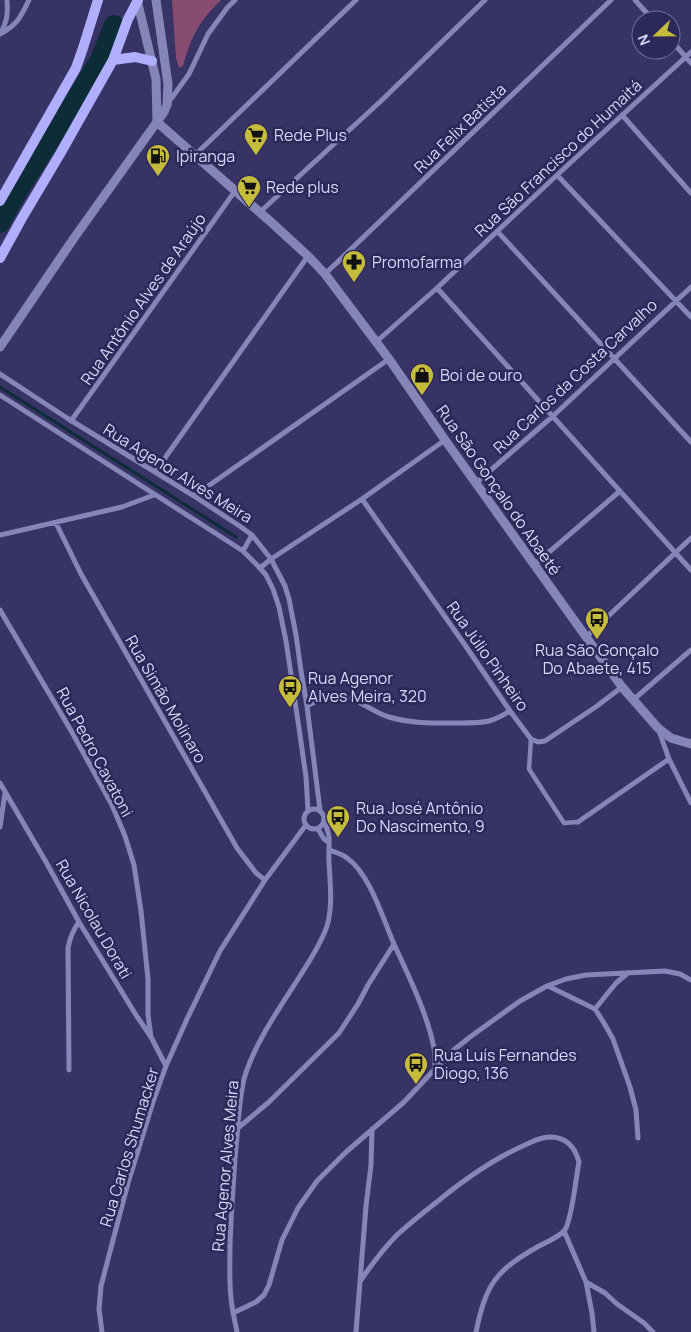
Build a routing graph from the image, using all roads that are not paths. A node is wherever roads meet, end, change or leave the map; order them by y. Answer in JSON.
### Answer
{"nodes":[{"id":1,"x":7,"y":0,"type":"edge"},
{"id":2,"x":29,"y":0,"type":"edge"},
{"id":3,"x":98,"y":0,"type":"edge"},
{"id":4,"x":137,"y":0,"type":"edge"},
{"id":5,"x":156,"y":0,"type":"edge"},
{"id":6,"x":235,"y":0,"type":"edge"},
{"id":7,"x":356,"y":0,"type":"edge"},
{"id":8,"x":485,"y":0,"type":"edge"},
{"id":9,"x":611,"y":0,"type":"edge"},
{"id":10,"x":635,"y":0,"type":"edge"},
{"id":11,"x":644,"y":10,"type":"edge"},
{"id":12,"x":681,"y":51,"type":"edge"},
{"id":13,"x":691,"y":52,"type":"edge"},
{"id":14,"x":686,"y":57,"type":"junction"},
{"id":15,"x":113,"y":60,"type":"junction"},
{"id":16,"x":152,"y":61,"type":"junction"},
{"id":17,"x":691,"y":63,"type":"edge"},
{"id":18,"x":167,"y":105,"type":"junction"},
{"id":19,"x":622,"y":115,"type":"junction"},
{"id":20,"x":157,"y":122,"type":"junction"},
{"id":21,"x":195,"y":155,"type":"junction"},
{"id":22,"x":557,"y":175,"type":"junction"},
{"id":23,"x":235,"y":191,"type":"junction"},
{"id":24,"x":691,"y":193,"type":"edge"},
{"id":25,"x":0,"y":201,"type":"edge"},
{"id":26,"x":260,"y":212,"type":"junction"},
{"id":27,"x":497,"y":231,"type":"junction"},
{"id":28,"x":308,"y":256,"type":"junction"},
{"id":29,"x":0,"y":258,"type":"edge"},
{"id":30,"x":325,"y":274,"type":"junction"},
{"id":31,"x":691,"y":287,"type":"edge"},
{"id":32,"x":437,"y":288,"type":"junction"},
{"id":33,"x":676,"y":300,"type":"junction"},
{"id":34,"x":691,"y":317,"type":"edge"},
{"id":35,"x":376,"y":342,"type":"junction"},
{"id":36,"x":0,"y":347,"type":"edge"},
{"id":37,"x":614,"y":358,"type":"junction"},
{"id":38,"x":389,"y":359,"type":"junction"},
{"id":39,"x":0,"y":374,"type":"edge"},
{"id":40,"x":0,"y":396,"type":"edge"},
{"id":41,"x":553,"y":416,"type":"junction"},
{"id":42,"x":72,"y":421,"type":"junction"},
{"id":43,"x":445,"y":440,"type":"junction"},
{"id":44,"x":691,"y":442,"type":"edge"},
{"id":45,"x":155,"y":472,"type":"junction"},
{"id":46,"x":476,"y":483,"type":"junction"},
{"id":47,"x":620,"y":491,"type":"junction"},
{"id":48,"x":154,"y":495,"type":"junction"},
{"id":49,"x":194,"y":496,"type":"junction"},
{"id":50,"x":362,"y":499,"type":"junction"},
{"id":51,"x":56,"y":523,"type":"junction"},
{"id":52,"x":0,"y":535,"type":"edge"},
{"id":53,"x":252,"y":535,"type":"junction"},
{"id":54,"x":691,"y":538,"type":"edge"},
{"id":55,"x":243,"y":551,"type":"junction"},
{"id":56,"x":676,"y":553,"type":"junction"},
{"id":57,"x":271,"y":559,"type":"junction"},
{"id":58,"x":534,"y":564,"type":"junction"},
{"id":59,"x":260,"y":568,"type":"junction"},
{"id":60,"x":691,"y":570,"type":"edge"},
{"id":61,"x":0,"y":610,"type":"edge"},
{"id":62,"x":586,"y":637,"type":"junction"},
{"id":63,"x":691,"y":650,"type":"edge"},
{"id":64,"x":622,"y":687,"type":"junction"},
{"id":65,"x":633,"y":700,"type":"junction"},
{"id":66,"x":307,"y":706,"type":"junction"},
{"id":67,"x":510,"y":711,"type":"junction"},
{"id":68,"x":658,"y":728,"type":"junction"},
{"id":69,"x":532,"y":738,"type":"junction"},
{"id":70,"x":691,"y":744,"type":"edge"},
{"id":71,"x":669,"y":759,"type":"junction"},
{"id":72,"x":0,"y":783,"type":"edge"},
{"id":73,"x":5,"y":792,"type":"junction"},
{"id":74,"x":691,"y":803,"type":"edge"},
{"id":75,"x":308,"y":810,"type":"junction"},
{"id":76,"x":320,"y":810,"type":"junction"},
{"id":77,"x":324,"y":822,"type":"junction"},
{"id":78,"x":578,"y":822,"type":"joint"},
{"id":79,"x":306,"y":825,"type":"junction"},
{"id":80,"x":0,"y":827,"type":"edge"},
{"id":81,"x":318,"y":828,"type":"junction"},
{"id":82,"x":328,"y":842,"type":"junction"},
{"id":83,"x":329,"y":850,"type":"junction"},
{"id":84,"x":265,"y":880,"type":"junction"},
{"id":85,"x":79,"y":922,"type":"junction"},
{"id":86,"x":394,"y":944,"type":"junction"},
{"id":87,"x":628,"y":973,"type":"junction"},
{"id":88,"x":691,"y":980,"type":"edge"},
{"id":89,"x":547,"y":986,"type":"junction"},
{"id":90,"x":595,"y":1009,"type":"junction"},
{"id":91,"x":150,"y":1037,"type":"junction"},
{"id":92,"x":166,"y":1066,"type":"junction"},
{"id":93,"x":435,"y":1068,"type":"junction"},
{"id":94,"x":69,"y":1070,"type":"dead end"},
{"id":95,"x":238,"y":1128,"type":"junction"},
{"id":96,"x":372,"y":1129,"type":"junction"},
{"id":97,"x":638,"y":1138,"type":"dead end"},
{"id":98,"x":564,"y":1231,"type":"junction"},
{"id":99,"x":361,"y":1280,"type":"junction"},
{"id":100,"x":586,"y":1282,"type":"junction"},
{"id":101,"x":234,"y":1312,"type":"junction"},
{"id":102,"x":102,"y":1332,"type":"edge"},
{"id":103,"x":237,"y":1332,"type":"edge"},
{"id":104,"x":356,"y":1332,"type":"edge"},
{"id":105,"x":476,"y":1332,"type":"edge"},
{"id":106,"x":594,"y":1332,"type":"edge"},
{"id":107,"x":653,"y":1332,"type":"edge"}],
"edges":[{"from":1,"to":2,"type":"street"},
{"from":3,"to":25,"type":"main road"},
{"from":4,"to":15,"type":"main road"},
{"from":4,"to":16,"type":"street"},
{"from":5,"to":18,"type":"street"},
{"from":6,"to":18,"type":"street"},
{"from":7,"to":21,"type":"street"},
{"from":8,"to":26,"type":"street"},
{"from":9,"to":30,"type":"street","name":"Rua Felix Batista"},
{"from":10,"to":11,"type":"street"},
{"from":12,"to":14,"type":"street"},
{"from":13,"to":14,"type":"street","name":"Rua São Francisco do Humaitá"},
{"from":14,"to":17,"type":"street"},
{"from":14,"to":19,"type":"street","name":"Rua São Francisco do Humaitá"},
{"from":15,"to":16,"type":"main road"},
{"from":15,"to":29,"type":"main road"},
{"from":16,"to":20,"type":"street"},
{"from":18,"to":20,"type":"street"},
{"from":19,"to":22,"type":"street","name":"Rua São Francisco do Humaitá"},
{"from":19,"to":24,"type":"street"},
{"from":20,"to":21,"type":"street","name":"Rua São Gonçalo do Abaeté"},
{"from":20,"to":36,"type":"street"},
{"from":21,"to":23,"type":"street","name":"Rua São Gonçalo do Abaeté"},
{"from":22,"to":27,"type":"street","name":"Rua São Francisco do Humaitá"},
{"from":22,"to":33,"type":"street"},
{"from":23,"to":26,"type":"street","name":"Rua São Gonçalo do Abaeté"},
{"from":23,"to":42,"type":"street","name":"Rua Antônio Alves de Araújo"},
{"from":26,"to":28,"type":"street","name":"Rua São Gonçalo do Abaeté"},
{"from":27,"to":32,"type":"street","name":"Rua São Francisco do Humaitá"},
{"from":27,"to":37,"type":"street"},
{"from":28,"to":30,"type":"street","name":"Rua São Gonçalo do Abaeté"},
{"from":28,"to":45,"type":"street"},
{"from":30,"to":35,"type":"street","name":"Rua São Gonçalo do Abaeté"},
{"from":31,"to":33,"type":"street","name":"Rua Carlos da Costa Carvalho"},
{"from":32,"to":35,"type":"street","name":"Rua São Francisco do Humaitá"},
{"from":32,"to":41,"type":"street"},
{"from":33,"to":34,"type":"street"},
{"from":33,"to":37,"type":"street","name":"Rua Carlos da Costa Carvalho"},
{"from":35,"to":38,"type":"street","name":"Rua São Gonçalo do Abaeté"},
{"from":37,"to":41,"type":"street","name":"Rua Carlos da Costa Carvalho"},
{"from":37,"to":44,"type":"street"},
{"from":38,"to":43,"type":"street","name":"Rua São Gonçalo do Abaeté"},
{"from":38,"to":49,"type":"street"},
{"from":39,"to":42,"type":"street","name":"Rua Agenor Alves Meira"},
{"from":40,"to":48,"type":"street","name":"Rua Agenor Alves Meira"},
{"from":41,"to":46,"type":"street","name":"Rua Carlos da Costa Carvalho"},
{"from":41,"to":47,"type":"street"},
{"from":42,"to":45,"type":"street","name":"Rua Agenor Alves Meira"},
{"from":43,"to":46,"type":"street","name":"Rua São Gonçalo do Abaeté"},
{"from":43,"to":50,"type":"street"},
{"from":45,"to":49,"type":"street","name":"Rua Agenor Alves Meira"},
{"from":46,"to":58,"type":"street","name":"Rua São Gonçalo do Abaeté"},
{"from":47,"to":56,"type":"street"},
{"from":47,"to":58,"type":"street"},
{"from":48,"to":51,"type":"street"},
{"from":48,"to":55,"type":"street","name":"Rua Agenor Alves Meira"},
{"from":49,"to":53,"type":"street","name":"Rua Agenor Alves Meira"},
{"from":50,"to":57,"type":"street"},
{"from":50,"to":67,"type":"street","name":"Rua Júlio Pinheiro"},
{"from":51,"to":52,"type":"street"},
{"from":51,"to":84,"type":"street","name":"Rua Simão Molinaro"},
{"from":53,"to":55,"type":"street"},
{"from":53,"to":57,"type":"street","name":"Rua Agenor Alves Meira"},
{"from":54,"to":56,"type":"street"},
{"from":55,"to":59,"type":"street","name":"Rua Agenor Alves Meira"},
{"from":56,"to":60,"type":"street"},
{"from":56,"to":62,"type":"street"},
{"from":57,"to":59,"type":"street"},
{"from":57,"to":66,"type":"street","name":"Rua Agenor Alves Meira"},
{"from":58,"to":62,"type":"street","name":"Rua São Gonçalo do Abaeté"},
{"from":59,"to":75,"type":"street","name":"Rua Agenor Alves Meira"},
{"from":61,"to":91,"type":"street","name":"Rua Pedro Cavatoni"},
{"from":62,"to":64,"type":"street","name":"Rua São Gonçalo do Abaeté"},
{"from":63,"to":65,"type":"street"},
{"from":64,"to":65,"type":"street","name":"Rua São Gonçalo do Abaeté"},
{"from":64,"to":69,"type":"street"},
{"from":65,"to":68,"type":"street","name":"Rua São Gonçalo do Abaeté"},
{"from":66,"to":67,"type":"street"},
{"from":66,"to":76,"type":"street","name":"Rua Agenor Alves Meira"},
{"from":67,"to":69,"type":"street","name":"Rua Júlio Pinheiro"},
{"from":68,"to":70,"type":"street","name":"Rua São Gonçalo do Abaeté"},
{"from":68,"to":71,"type":"street"},
{"from":69,"to":78,"type":"street"},
{"from":71,"to":74,"type":"street"},
{"from":71,"to":78,"type":"street"},
{"from":72,"to":73,"type":"street","name":"Rua Nicolau Dorati"},
{"from":73,"to":80,"type":"street"},
{"from":73,"to":85,"type":"street","name":"Rua Nicolau Dorati"},
{"from":75,"to":76,"type":"street"},
{"from":75,"to":79,"type":"street"},
{"from":76,"to":77,"type":"street"},
{"from":77,"to":81,"type":"street"},
{"from":77,"to":82,"type":"street","name":"Rua Agenor Alves Meira"},
{"from":79,"to":81,"type":"street"},
{"from":79,"to":84,"type":"street","name":"Rua Carlos Shumacker"},
{"from":81,"to":82,"type":"street","name":"Rua Agenor Alves Meira"},
{"from":82,"to":83,"type":"street","name":"Rua Agenor Alves Meira"},
{"from":83,"to":86,"type":"street"},
{"from":83,"to":95,"type":"street","name":"Rua Agenor Alves Meira"},
{"from":84,"to":92,"type":"street","name":"Rua Carlos Shumacker"},
{"from":85,"to":91,"type":"street","name":"Rua Nicolau Dorati"},
{"from":85,"to":94,"type":"street"},
{"from":86,"to":93,"type":"street"},
{"from":86,"to":95,"type":"street"},
{"from":87,"to":88,"type":"street"},
{"from":87,"to":89,"type":"street"},
{"from":87,"to":90,"type":"street"},
{"from":89,"to":90,"type":"street"},
{"from":89,"to":93,"type":"street"},
{"from":90,"to":97,"type":"street"},
{"from":91,"to":92,"type":"street","name":"Rua Nicolau Dorati"},
{"from":92,"to":102,"type":"street","name":"Rua Carlos Shumacker"},
{"from":93,"to":96,"type":"street"},
{"from":95,"to":101,"type":"street","name":"Rua Agenor Alves Meira"},
{"from":96,"to":99,"type":"street"},
{"from":96,"to":101,"type":"street"},
{"from":98,"to":99,"type":"street"},
{"from":98,"to":100,"type":"street"},
{"from":98,"to":105,"type":"street"},
{"from":99,"to":104,"type":"street"},
{"from":100,"to":106,"type":"street"},
{"from":100,"to":107,"type":"street"},
{"from":101,"to":103,"type":"street","name":"Rua Agenor Alves Meira"}]}
